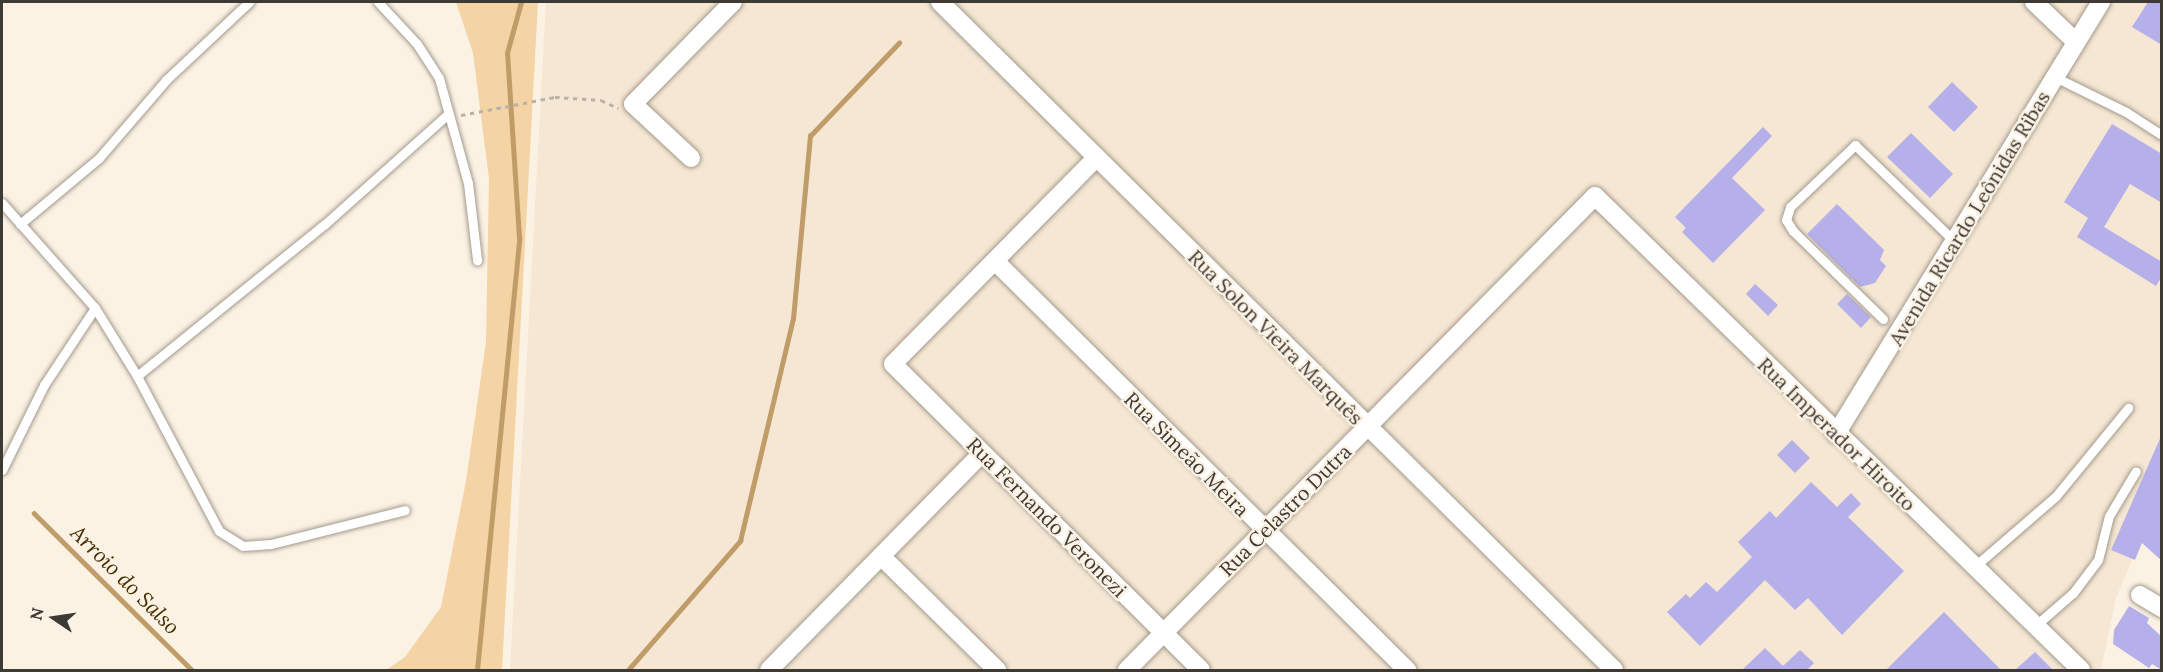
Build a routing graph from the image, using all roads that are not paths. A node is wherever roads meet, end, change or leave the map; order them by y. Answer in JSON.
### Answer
{"nodes":[{"id":1,"x":249,"y":2,"type":"edge"},
{"id":2,"x":378,"y":2,"type":"edge"},
{"id":3,"x":734,"y":2,"type":"edge"},
{"id":4,"x":940,"y":2,"type":"edge"},
{"id":5,"x":2034,"y":2,"type":"edge"},
{"id":6,"x":2101,"y":2,"type":"edge"},
{"id":7,"x":2076,"y":42,"type":"junction"},
{"id":8,"x":2055,"y":77,"type":"junction"},
{"id":9,"x":447,"y":115,"type":"junction"},
{"id":10,"x":2162,"y":135,"type":"edge"},
{"id":11,"x":691,"y":158,"type":"dead end"},
{"id":12,"x":1096,"y":158,"type":"junction"},
{"id":13,"x":1595,"y":196,"type":"joint"},
{"id":14,"x":2,"y":203,"type":"edge"},
{"id":15,"x":20,"y":224,"type":"junction"},
{"id":16,"x":1954,"y":241,"type":"junction"},
{"id":17,"x":477,"y":260,"type":"dead end"},
{"id":18,"x":995,"y":261,"type":"junction"},
{"id":19,"x":95,"y":308,"type":"junction"},
{"id":20,"x":1883,"y":319,"type":"dead end"},
{"id":21,"x":137,"y":376,"type":"junction"},
{"id":22,"x":2128,"y":408,"type":"dead end"},
{"id":23,"x":1366,"y":427,"type":"junction"},
{"id":24,"x":1836,"y":434,"type":"junction"},
{"id":25,"x":982,"y":453,"type":"junction"},
{"id":26,"x":2,"y":470,"type":"edge"},
{"id":27,"x":2136,"y":471,"type":"dead end"},
{"id":28,"x":405,"y":510,"type":"dead end"},
{"id":29,"x":1264,"y":531,"type":"junction"},
{"id":30,"x":881,"y":556,"type":"junction"},
{"id":31,"x":1974,"y":567,"type":"junction"},
{"id":32,"x":2140,"y":595,"type":"dead end"},
{"id":33,"x":2162,"y":608,"type":"edge"},
{"id":34,"x":2035,"y":626,"type":"junction"},
{"id":35,"x":1163,"y":633,"type":"junction"},
{"id":36,"x":781,"y":666,"type":"edge"},
{"id":37,"x":997,"y":670,"type":"edge"},
{"id":38,"x":1127,"y":670,"type":"edge"},
{"id":39,"x":1201,"y":670,"type":"edge"},
{"id":40,"x":1407,"y":670,"type":"edge"},
{"id":41,"x":1614,"y":670,"type":"edge"},
{"id":42,"x":2081,"y":670,"type":"edge"}],
"edges":[{"from":1,"to":15,"type":"lane"},
{"from":2,"to":9,"type":"lane"},
{"from":3,"to":11,"type":"street"},
{"from":4,"to":12,"type":"street","name":"Rua Solon Vieira Marquês"},
{"from":5,"to":7,"type":"street"},
{"from":6,"to":7,"type":"street","name":"Avenida Ricardo Leônidas Ribas"},
{"from":7,"to":8,"type":"street","name":"Avenida Ricardo Leônidas Ribas"},
{"from":8,"to":10,"type":"lane"},
{"from":8,"to":16,"type":"street","name":"Avenida Ricardo Leônidas Ribas"},
{"from":9,"to":17,"type":"lane"},
{"from":9,"to":21,"type":"lane"},
{"from":12,"to":18,"type":"street"},
{"from":12,"to":23,"type":"street","name":"Rua Solon Vieira Marquês"},
{"from":13,"to":23,"type":"street","name":"Rua Celastro Dutra"},
{"from":13,"to":24,"type":"street","name":"Rua Imperador Hiroito"},
{"from":14,"to":15,"type":"lane"},
{"from":15,"to":19,"type":"lane"},
{"from":16,"to":20,"type":"lane"},
{"from":16,"to":24,"type":"street","name":"Avenida Ricardo Leônidas Ribas"},
{"from":18,"to":25,"type":"street","name":"Rua Fernando Veronezi"},
{"from":18,"to":29,"type":"street","name":"Rua Simeão Meira"},
{"from":19,"to":21,"type":"lane"},
{"from":19,"to":26,"type":"lane"},
{"from":21,"to":28,"type":"lane"},
{"from":22,"to":31,"type":"lane"},
{"from":23,"to":29,"type":"street","name":"Rua Celastro Dutra"},
{"from":23,"to":41,"type":"street","name":"Rua Solon Vieira Marquês"},
{"from":24,"to":31,"type":"street","name":"Rua Imperador Hiroito"},
{"from":25,"to":30,"type":"street"},
{"from":25,"to":35,"type":"street","name":"Rua Fernando Veronezi"},
{"from":27,"to":34,"type":"lane"},
{"from":29,"to":35,"type":"street","name":"Rua Celastro Dutra"},
{"from":29,"to":40,"type":"street","name":"Rua Simeão Meira"},
{"from":30,"to":36,"type":"street"},
{"from":30,"to":37,"type":"street"},
{"from":31,"to":34,"type":"street","name":"Rua Imperador Hiroito"},
{"from":32,"to":33,"type":"street"},
{"from":34,"to":42,"type":"street","name":"Rua Imperador Hiroito"},
{"from":35,"to":38,"type":"street","name":"Rua Celastro Dutra"},
{"from":35,"to":39,"type":"street","name":"Rua Fernando Veronezi"}]}
